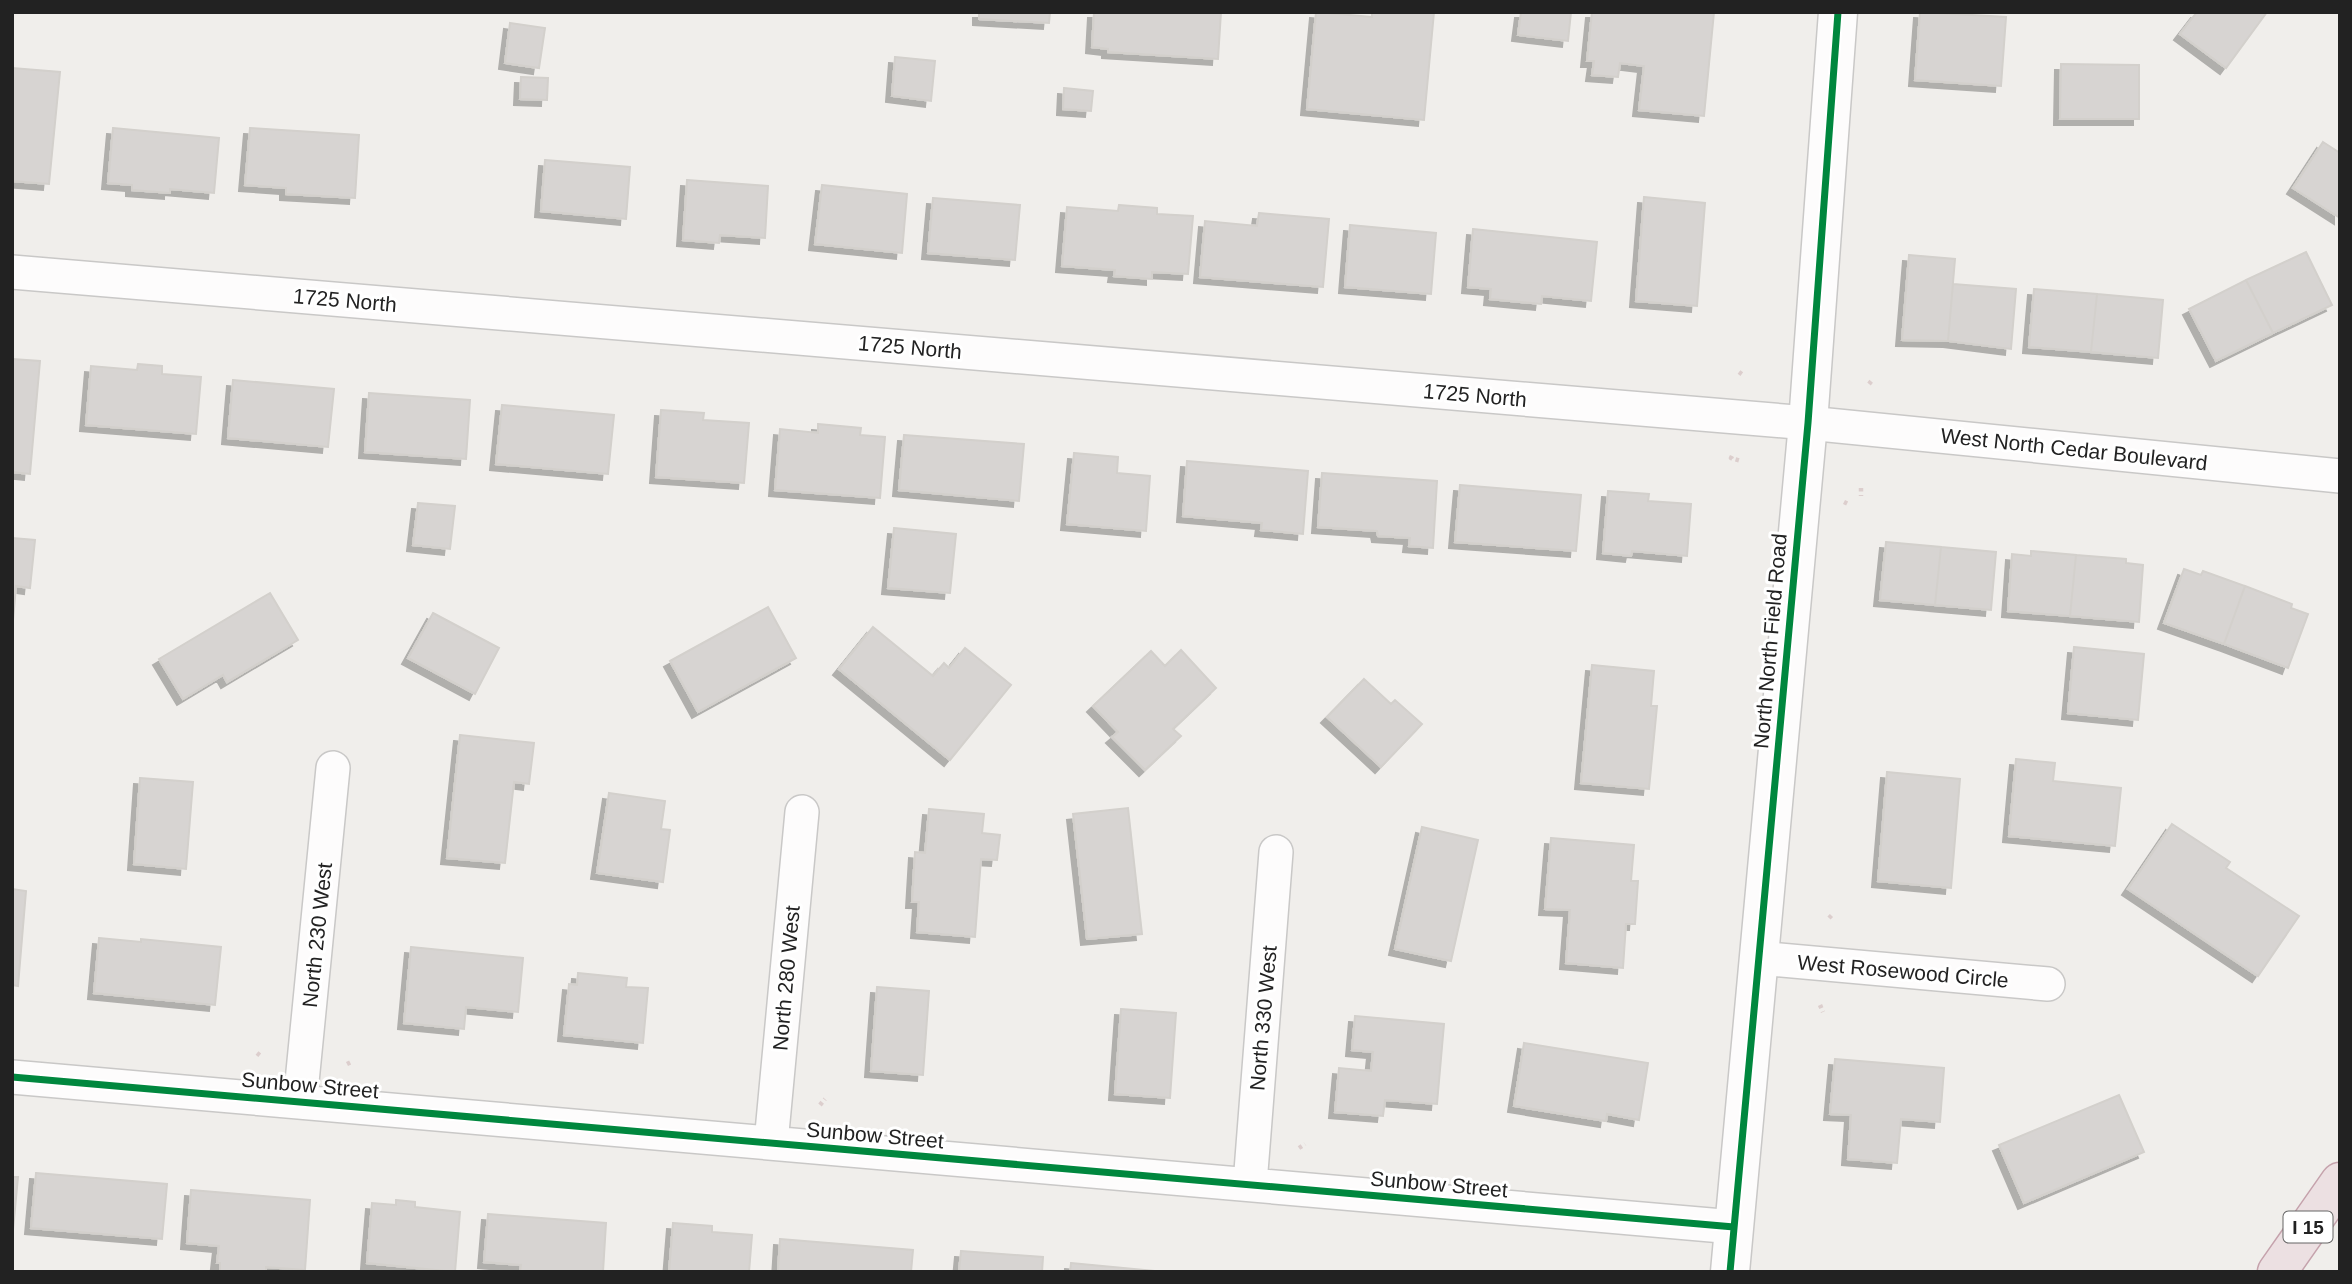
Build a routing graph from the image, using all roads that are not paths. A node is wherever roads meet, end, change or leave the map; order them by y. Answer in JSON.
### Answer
{"nodes":[{"id":1,"x":1838,"y":12,"type":"edge"},
{"id":2,"x":12,"y":272,"type":"edge"},
{"id":3,"x":1808,"y":423,"type":"junction"},
{"id":4,"x":2340,"y":476,"type":"edge"},
{"id":5,"x":333,"y":768,"type":"dead end"},
{"id":6,"x":802,"y":812,"type":"dead end"},
{"id":7,"x":1276,"y":852,"type":"dead end"},
{"id":8,"x":1758,"y":958,"type":"junction"},
{"id":9,"x":2048,"y":984,"type":"dead end"},
{"id":10,"x":12,"y":1077,"type":"edge"},
{"id":11,"x":300,"y":1102,"type":"junction"},
{"id":12,"x":771,"y":1143,"type":"junction"},
{"id":13,"x":2340,"y":1182,"type":"edge"},
{"id":14,"x":1250,"y":1184,"type":"junction"},
{"id":15,"x":1734,"y":1227,"type":"junction"},
{"id":16,"x":1730,"y":1272,"type":"edge"},
{"id":17,"x":2277,"y":1272,"type":"edge"}],
"edges":[{"from":1,"to":3,"type":"street","name":"North North Field Road"},
{"from":2,"to":3,"type":"street","name":"1725 North"},
{"from":3,"to":4,"type":"street","name":"West North Cedar Boulevard"},
{"from":3,"to":8,"type":"street","name":"North North Field Road"},
{"from":5,"to":11,"type":"street","name":"North 230 West"},
{"from":6,"to":12,"type":"street","name":"North 280 West"},
{"from":7,"to":14,"type":"street","name":"North 330 West"},
{"from":8,"to":9,"type":"street","name":"West Rosewood Circle"},
{"from":8,"to":15,"type":"street","name":"North North Field Road"},
{"from":10,"to":11,"type":"street","name":"Sunbow Street"},
{"from":11,"to":12,"type":"street","name":"Sunbow Street"},
{"from":12,"to":14,"type":"street","name":"Sunbow Street"},
{"from":13,"to":17,"type":"highway","number":"I 15"},
{"from":14,"to":15,"type":"street","name":"Sunbow Street"},
{"from":15,"to":16,"type":"street","name":"North North Field Road"}]}
